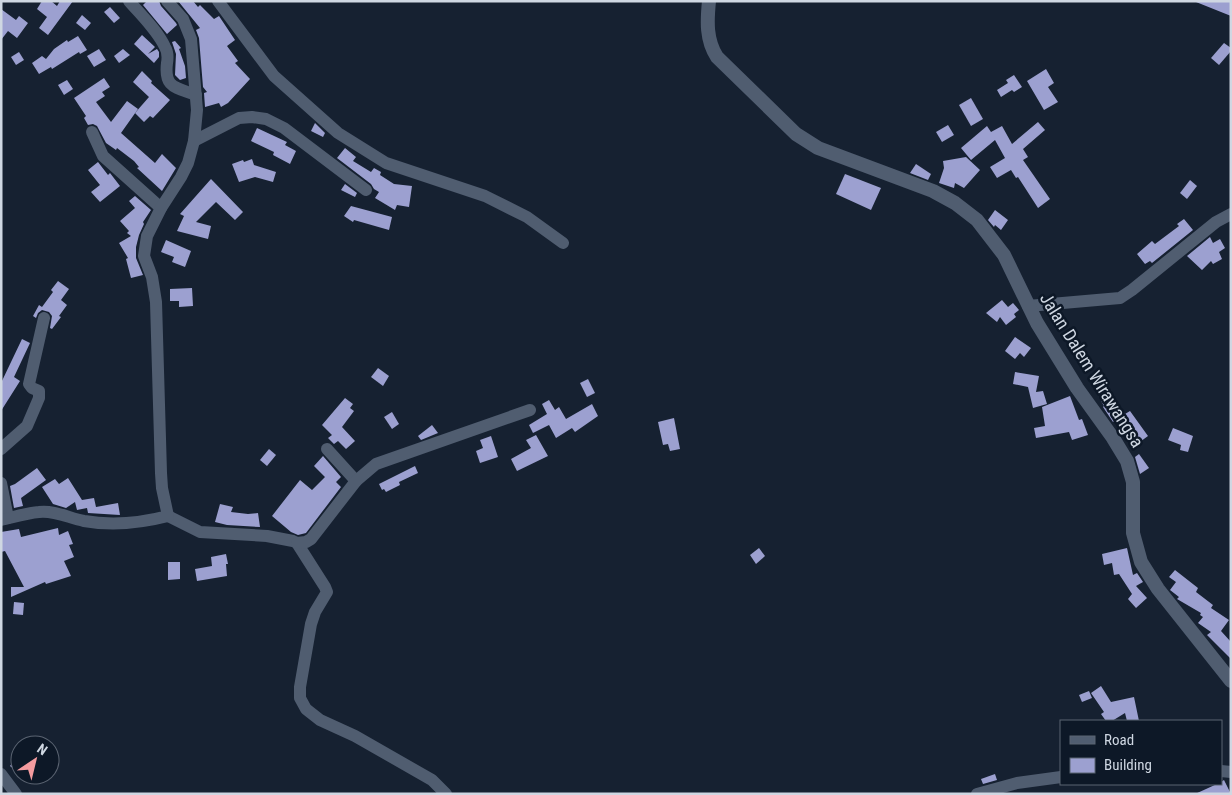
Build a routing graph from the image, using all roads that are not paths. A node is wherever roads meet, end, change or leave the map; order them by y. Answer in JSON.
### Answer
{"nodes":[{"id":1,"x":130,"y":1,"type":"edge"},
{"id":2,"x":167,"y":1,"type":"edge"},
{"id":3,"x":218,"y":1,"type":"edge"},
{"id":4,"x":709,"y":1,"type":"edge"},
{"id":5,"x":196,"y":95,"type":"junction"},
{"id":6,"x":92,"y":132,"type":"dead end"},
{"id":7,"x":194,"y":140,"type":"junction"},
{"id":8,"x":366,"y":190,"type":"dead end"},
{"id":9,"x":161,"y":208,"type":"junction"},
{"id":10,"x":1231,"y":214,"type":"edge"},
{"id":11,"x":563,"y":243,"type":"dead end"},
{"id":12,"x":1028,"y":306,"type":"junction"},
{"id":13,"x":44,"y":318,"type":"dead end"},
{"id":14,"x":530,"y":410,"type":"dead end"},
{"id":15,"x":1,"y":449,"type":"edge"},
{"id":16,"x":327,"y":449,"type":"dead end"},
{"id":17,"x":356,"y":481,"type":"junction"},
{"id":18,"x":1,"y":483,"type":"edge"},
{"id":19,"x":168,"y":516,"type":"junction"},
{"id":20,"x":5,"y":519,"type":"edge"},
{"id":21,"x":298,"y":543,"type":"junction"},
{"id":22,"x":1231,"y":681,"type":"edge"},
{"id":23,"x":1,"y":774,"type":"edge"},
{"id":24,"x":1060,"y":777,"type":"edge"},
{"id":25,"x":1019,"y":788,"type":"edge"},
{"id":26,"x":16,"y":794,"type":"edge"},
{"id":27,"x":446,"y":794,"type":"edge"},
{"id":28,"x":977,"y":794,"type":"edge"}],
"edges":[{"from":1,"to":5,"type":"street"},
{"from":2,"to":5,"type":"street"},
{"from":3,"to":11,"type":"street"},
{"from":4,"to":12,"type":"street","name":"Jalan Dalem Wirawangsa"},
{"from":5,"to":7,"type":"street"},
{"from":6,"to":9,"type":"street"},
{"from":7,"to":8,"type":"street"},
{"from":7,"to":9,"type":"street"},
{"from":9,"to":19,"type":"street"},
{"from":10,"to":12,"type":"street"},
{"from":12,"to":22,"type":"street","name":"Jalan Dalem Wirawangsa"},
{"from":13,"to":15,"type":"street"},
{"from":14,"to":17,"type":"street"},
{"from":16,"to":17,"type":"street"},
{"from":17,"to":21,"type":"street"},
{"from":18,"to":20,"type":"street"},
{"from":19,"to":20,"type":"street"},
{"from":19,"to":21,"type":"street"},
{"from":21,"to":27,"type":"street"},
{"from":23,"to":26,"type":"street"},
{"from":24,"to":25,"type":"street"},
{"from":25,"to":28,"type":"street"}]}
